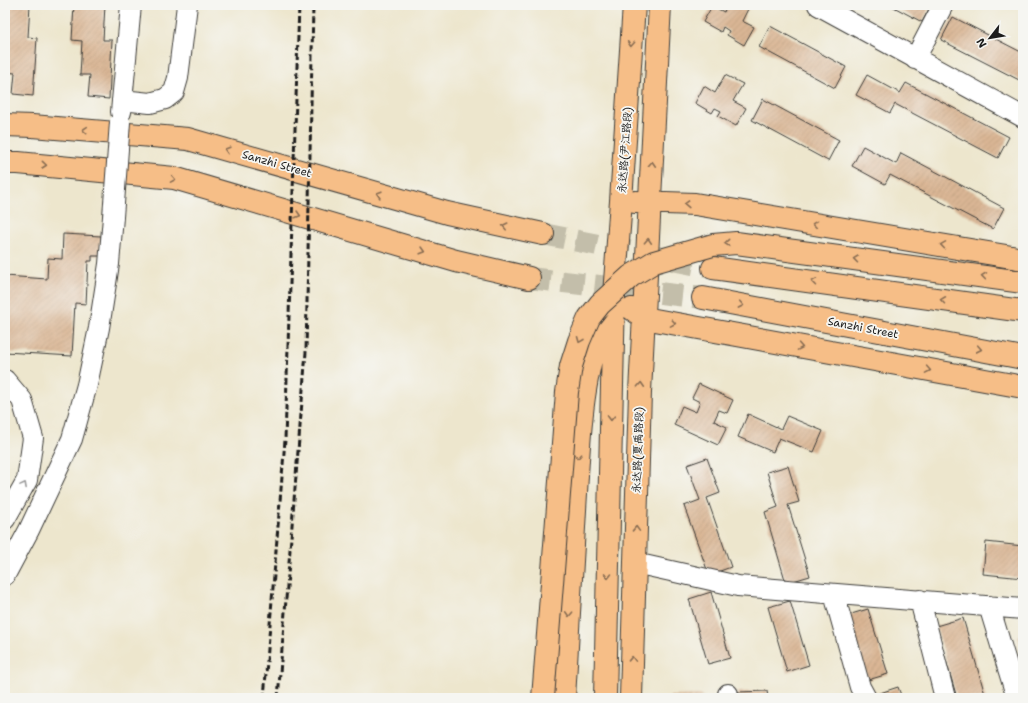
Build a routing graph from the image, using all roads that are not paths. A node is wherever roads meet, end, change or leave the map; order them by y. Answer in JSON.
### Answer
{"nodes":[{"id":1,"x":131,"y":5,"type":"edge"},
{"id":2,"x":187,"y":5,"type":"edge"},
{"id":3,"x":634,"y":5,"type":"edge"},
{"id":4,"x":660,"y":5,"type":"edge"},
{"id":5,"x":818,"y":5,"type":"edge"},
{"id":6,"x":943,"y":5,"type":"edge"},
{"id":7,"x":915,"y":59,"type":"junction"},
{"id":8,"x":122,"y":100,"type":"junction"},
{"id":9,"x":1023,"y":117,"type":"edge"},
{"id":10,"x":5,"y":125,"type":"edge"},
{"id":11,"x":5,"y":163,"type":"edge"},
{"id":12,"x":622,"y":202,"type":"junction"},
{"id":13,"x":650,"y":203,"type":"junction"},
{"id":14,"x":543,"y":234,"type":"tunnel mouth"},
{"id":15,"x":1023,"y":259,"type":"edge"},
{"id":16,"x":713,"y":268,"type":"tunnel mouth"},
{"id":17,"x":529,"y":278,"type":"tunnel mouth"},
{"id":18,"x":1023,"y":282,"type":"edge"},
{"id":19,"x":614,"y":295,"type":"junction"},
{"id":20,"x":703,"y":298,"type":"tunnel mouth"},
{"id":21,"x":1023,"y":311,"type":"edge"},
{"id":22,"x":644,"y":318,"type":"junction"},
{"id":23,"x":1023,"y":358,"type":"edge"},
{"id":24,"x":5,"y":380,"type":"edge"},
{"id":25,"x":1023,"y":387,"type":"edge"},
{"id":26,"x":5,"y":519,"type":"edge"},
{"id":27,"x":635,"y":563,"type":"junction"},
{"id":28,"x":5,"y":575,"type":"edge"},
{"id":29,"x":834,"y":594,"type":"junction"},
{"id":30,"x":920,"y":600,"type":"junction"},
{"id":31,"x":989,"y":606,"type":"junction"},
{"id":32,"x":1023,"y":609,"type":"edge"},
{"id":33,"x":543,"y":698,"type":"edge"},
{"id":34,"x":564,"y":698,"type":"edge"},
{"id":35,"x":604,"y":698,"type":"edge"},
{"id":36,"x":631,"y":698,"type":"edge"},
{"id":37,"x":866,"y":698,"type":"edge"},
{"id":38,"x":945,"y":698,"type":"edge"},
{"id":39,"x":1017,"y":698,"type":"edge"}],
"edges":[{"from":1,"to":8,"type":"street"},
{"from":2,"to":8,"type":"street"},
{"from":3,"to":12,"type":"main road","name":"永达路(尹江路段)","one_way":true},
{"from":13,"to":4,"type":"main road","one_way":true},
{"from":5,"to":7,"type":"street"},
{"from":6,"to":7,"type":"street"},
{"from":7,"to":9,"type":"street"},
{"from":8,"to":28,"type":"street","bridge":true},
{"from":14,"to":10,"type":"main road","name":"Sanzhi Street","one_way":true},
{"from":11,"to":17,"type":"main road","one_way":true},
{"from":12,"to":13,"type":"main road"},
{"from":12,"to":19,"type":"main road","name":"永达路(尹江路段)"},
{"from":15,"to":13,"type":"main road","one_way":true},
{"from":22,"to":13,"type":"main road","name":"永达路(夏禹路段)","one_way":true},
{"from":21,"to":16,"type":"main road","one_way":true},
{"from":18,"to":33,"type":"main road","one_way":true,"bridge":true},
{"from":19,"to":22,"type":"main road"},
{"from":19,"to":34,"type":"main road","one_way":true},
{"from":19,"to":35,"type":"main road","one_way":true},
{"from":20,"to":23,"type":"main road","name":"Sanzhi Street","one_way":true},
{"from":22,"to":25,"type":"main road","one_way":true},
{"from":27,"to":22,"type":"main road","name":"永达路(夏禹路段)","one_way":true},
{"from":26,"to":24,"type":"street","one_way":true},
{"from":27,"to":29,"type":"street"},
{"from":36,"to":27,"type":"main road","name":"永达路(夏禹路段)","one_way":true},
{"from":29,"to":30,"type":"street"},
{"from":29,"to":37,"type":"street"},
{"from":30,"to":31,"type":"street"},
{"from":30,"to":38,"type":"street"},
{"from":31,"to":32,"type":"street"},
{"from":31,"to":39,"type":"street"}]}
